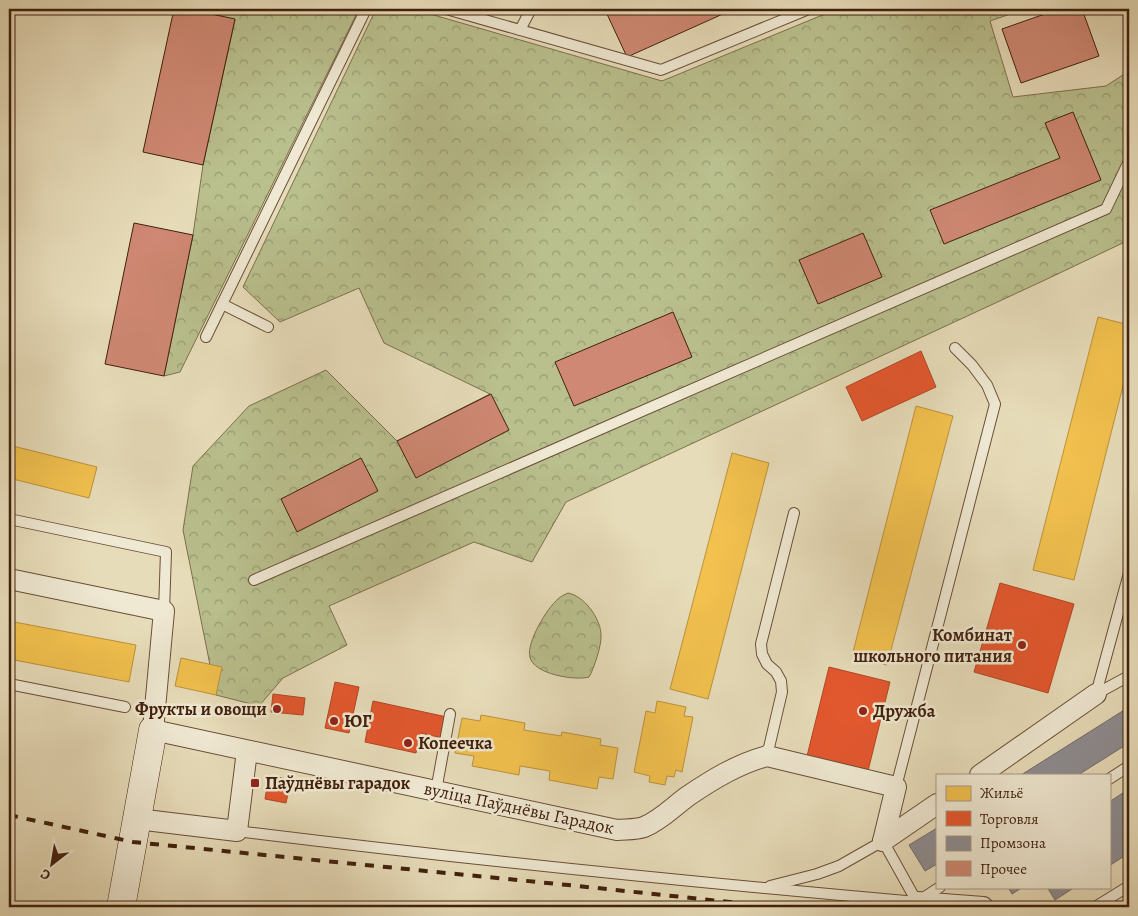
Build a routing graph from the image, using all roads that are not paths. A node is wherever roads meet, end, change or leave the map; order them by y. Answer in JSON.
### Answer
{"nodes":[{"id":1,"x":366,"y":9,"type":"edge"},
{"id":2,"x":446,"y":9,"type":"edge"},
{"id":3,"x":530,"y":9,"type":"edge"},
{"id":4,"x":809,"y":9,"type":"edge"},
{"id":5,"x":520,"y":30,"type":"junction"},
{"id":6,"x":1129,"y":161,"type":"edge"},
{"id":7,"x":222,"y":304,"type":"junction"},
{"id":8,"x":268,"y":328,"type":"dead end"},
{"id":9,"x":206,"y":337,"type":"dead end"},
{"id":10,"x":955,"y":348,"type":"dead end"},
{"id":11,"x":794,"y":513,"type":"dead end"},
{"id":12,"x":9,"y":519,"type":"edge"},
{"id":13,"x":1129,"y":573,"type":"edge"},
{"id":14,"x":9,"y":579,"type":"edge"},
{"id":15,"x":254,"y":580,"type":"dead end"},
{"id":16,"x":164,"y":611,"type":"junction"},
{"id":17,"x":1129,"y":676,"type":"edge"},
{"id":18,"x":9,"y":684,"type":"edge"},
{"id":19,"x":1096,"y":694,"type":"junction"},
{"id":20,"x":125,"y":707,"type":"dead end"},
{"id":21,"x":450,"y":714,"type":"dead end"},
{"id":22,"x":153,"y":730,"type":"junction"},
{"id":23,"x":247,"y":750,"type":"junction"},
{"id":24,"x":767,"y":756,"type":"junction"},
{"id":25,"x":1129,"y":766,"type":"edge"},
{"id":26,"x":981,"y":774,"type":"edge"},
{"id":27,"x":1110,"y":778,"type":"edge"},
{"id":28,"x":896,"y":787,"type":"junction"},
{"id":29,"x":436,"y":791,"type":"junction"},
{"id":30,"x":936,"y":805,"type":"edge"},
{"id":31,"x":135,"y":831,"type":"junction"},
{"id":32,"x":237,"y":832,"type":"junction"},
{"id":33,"x":883,"y":841,"type":"junction"},
{"id":34,"x":1129,"y":886,"type":"edge"},
{"id":35,"x":761,"y":888,"type":"junction"},
{"id":36,"x":938,"y":888,"type":"edge"},
{"id":37,"x":917,"y":902,"type":"junction"},
{"id":38,"x":121,"y":907,"type":"edge"},
{"id":39,"x":982,"y":907,"type":"edge"},
{"id":40,"x":1095,"y":907,"type":"edge"}],
"edges":[{"from":1,"to":7,"type":"lane"},
{"from":2,"to":5,"type":"lane"},
{"from":3,"to":5,"type":"lane"},
{"from":4,"to":5,"type":"lane"},
{"from":6,"to":15,"type":"lane"},
{"from":7,"to":8,"type":"lane"},
{"from":7,"to":9,"type":"lane"},
{"from":10,"to":28,"type":"lane"},
{"from":11,"to":24,"type":"lane"},
{"from":12,"to":16,"type":"lane"},
{"from":13,"to":19,"type":"lane"},
{"from":14,"to":16,"type":"street"},
{"from":16,"to":22,"type":"street"},
{"from":17,"to":19,"type":"lane"},
{"from":18,"to":20,"type":"lane"},
{"from":19,"to":26,"type":"street"},
{"from":21,"to":29,"type":"lane"},
{"from":22,"to":23,"type":"street","name":"вуліца Паўднёвы Гарадок"},
{"from":22,"to":31,"type":"street"},
{"from":23,"to":29,"type":"street","name":"вуліца Паўднёвы Гарадок"},
{"from":23,"to":32,"type":"street"},
{"from":24,"to":28,"type":"street"},
{"from":24,"to":29,"type":"street","name":"вуліца Паўднёвы Гарадок"},
{"from":25,"to":27,"type":"lane"},
{"from":28,"to":33,"type":"street"},
{"from":30,"to":33,"type":"street"},
{"from":31,"to":32,"type":"street"},
{"from":31,"to":38,"type":"street"},
{"from":32,"to":35,"type":"lane"},
{"from":33,"to":35,"type":"lane"},
{"from":33,"to":37,"type":"lane"},
{"from":34,"to":40,"type":"lane"},
{"from":35,"to":37,"type":"lane"},
{"from":36,"to":37,"type":"lane"},
{"from":37,"to":39,"type":"street"}]}
